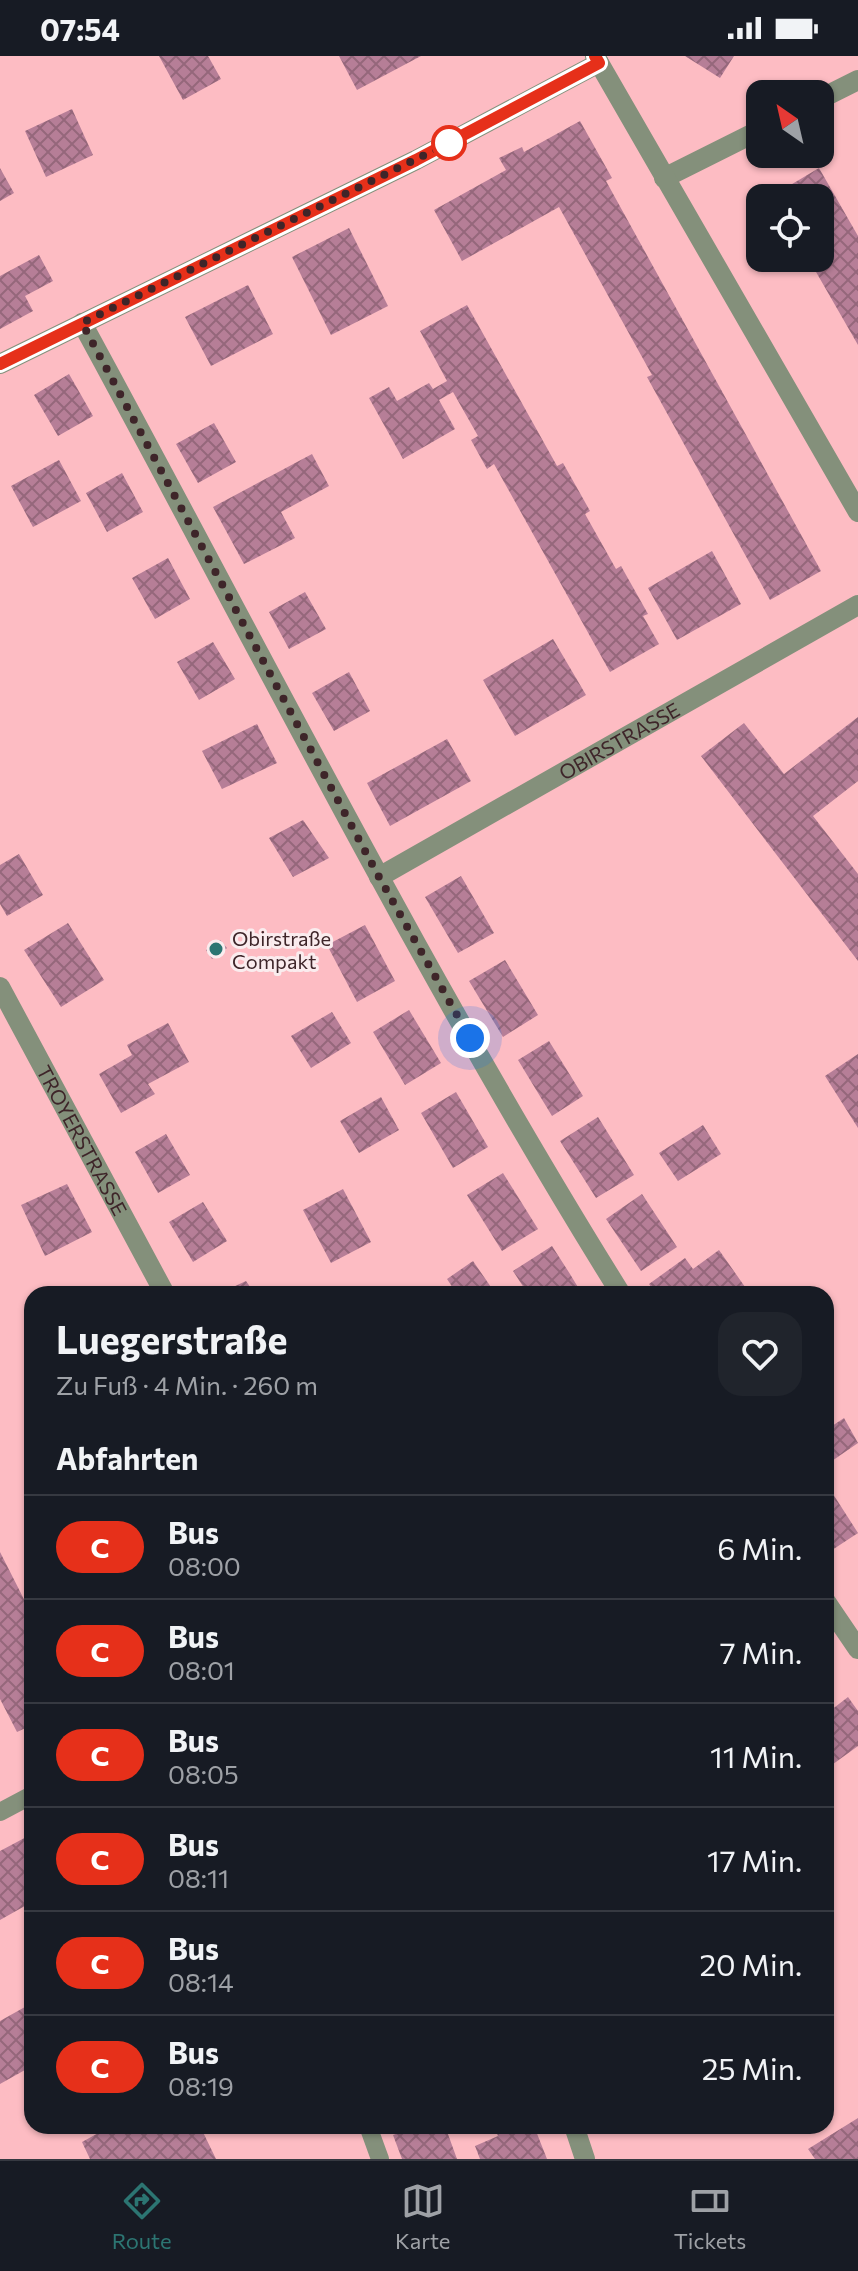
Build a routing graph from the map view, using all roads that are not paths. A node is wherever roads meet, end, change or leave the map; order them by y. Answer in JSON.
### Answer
{"nodes":[{"id":1,"x":597,"y":60,"type":"edge"},
{"id":2,"x":858,"y":80,"type":"edge"},
{"id":3,"x":834,"y":92,"type":"edge"},
{"id":4,"x":746,"y":137,"type":"edge"},
{"id":5,"x":664,"y":178,"type":"junction"},
{"id":6,"x":82,"y":323,"type":"junction"},
{"id":7,"x":0,"y":364,"type":"edge"},
{"id":8,"x":858,"y":512,"type":"edge"},
{"id":9,"x":858,"y":605,"type":"edge"},
{"id":10,"x":379,"y":877,"type":"junction"},
{"id":11,"x":0,"y":987,"type":"edge"},
{"id":12,"x":161,"y":1286,"type":"edge"},
{"id":13,"x":616,"y":1286,"type":"edge"},
{"id":14,"x":834,"y":1614,"type":"edge"},
{"id":15,"x":858,"y":1649,"type":"edge"},
{"id":16,"x":24,"y":1799,"type":"edge"},
{"id":17,"x":0,"y":1812,"type":"edge"},
{"id":18,"x":371,"y":2134,"type":"edge"},
{"id":19,"x":577,"y":2134,"type":"edge"},
{"id":20,"x":380,"y":2159,"type":"edge"},
{"id":21,"x":585,"y":2159,"type":"edge"}],
"edges":[{"from":1,"to":5,"type":"street"},
{"from":1,"to":6,"type":"street"},
{"from":2,"to":3,"type":"street"},
{"from":4,"to":5,"type":"street"},
{"from":5,"to":8,"type":"street"},
{"from":6,"to":7,"type":"street"},
{"from":6,"to":10,"type":"street"},
{"from":9,"to":10,"type":"street","name":"OBIRSTRASSE"},
{"from":10,"to":13,"type":"street"},
{"from":11,"to":12,"type":"street","name":"TROYERSTRASSE"},
{"from":14,"to":15,"type":"street"},
{"from":16,"to":17,"type":"lane"},
{"from":18,"to":20,"type":"lane"},
{"from":19,"to":21,"type":"street"}]}
